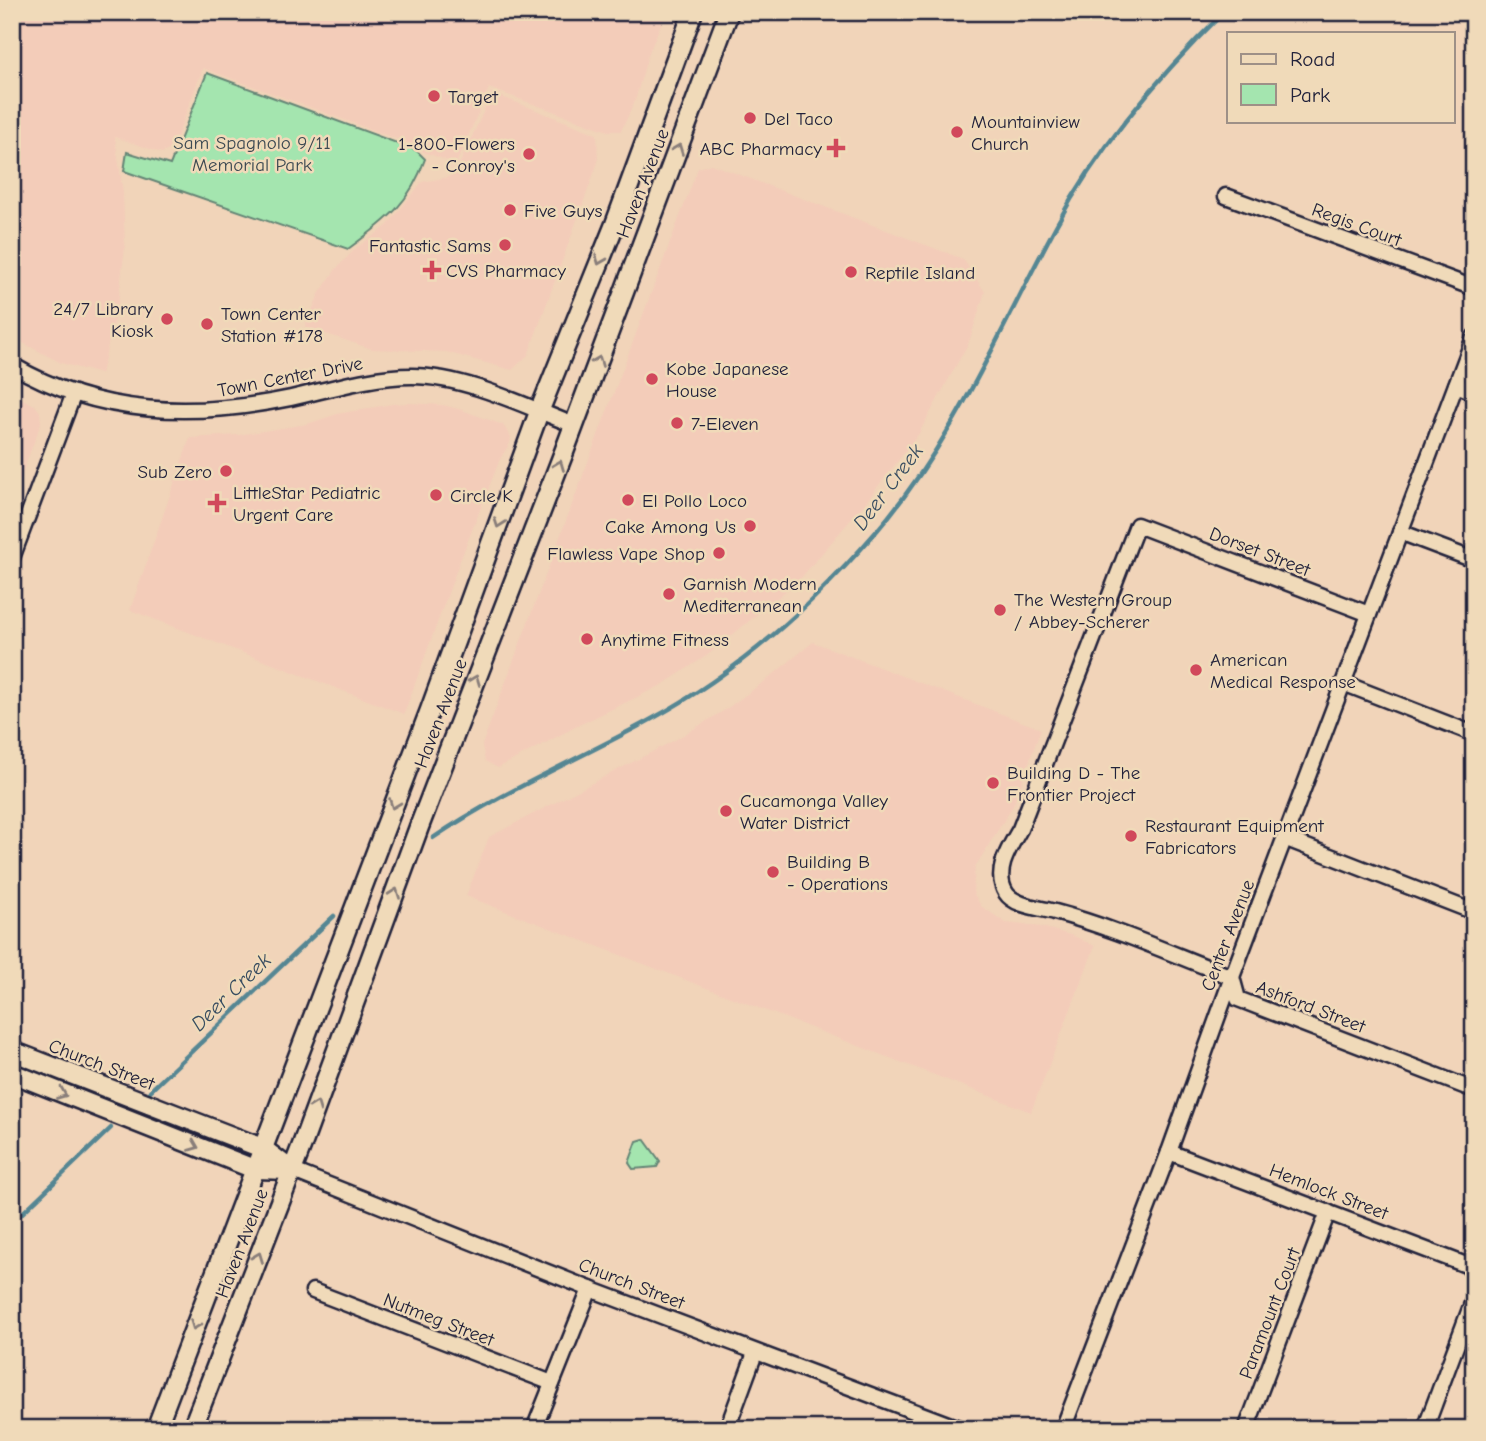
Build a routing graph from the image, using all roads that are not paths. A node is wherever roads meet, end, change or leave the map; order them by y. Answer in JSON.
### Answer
{"nodes":[{"id":1,"x":693,"y":12,"type":"edge"},
{"id":2,"x":729,"y":12,"type":"edge"},
{"id":3,"x":1226,"y":196,"type":"dead end"},
{"id":4,"x":1474,"y":288,"type":"edge"},
{"id":5,"x":1474,"y":337,"type":"edge"},
{"id":6,"x":12,"y":365,"type":"edge"},
{"id":7,"x":1456,"y":385,"type":"junction"},
{"id":8,"x":1474,"y":392,"type":"edge"},
{"id":9,"x":74,"y":393,"type":"junction"},
{"id":10,"x":539,"y":412,"type":"junction"},
{"id":11,"x":574,"y":425,"type":"junction"},
{"id":12,"x":1400,"y":532,"type":"junction"},
{"id":13,"x":12,"y":558,"type":"edge"},
{"id":14,"x":1474,"y":560,"type":"edge"},
{"id":15,"x":1369,"y":614,"type":"junction"},
{"id":16,"x":1343,"y":683,"type":"junction"},
{"id":17,"x":1474,"y":734,"type":"edge"},
{"id":18,"x":1284,"y":838,"type":"junction"},
{"id":19,"x":1000,"y":880,"type":"joint"},
{"id":20,"x":1474,"y":912,"type":"edge"},
{"id":21,"x":1232,"y":977,"type":"junction"},
{"id":22,"x":13,"y":1054,"type":"edge"},
{"id":23,"x":12,"y":1073,"type":"edge"},
{"id":24,"x":1474,"y":1090,"type":"edge"},
{"id":25,"x":262,"y":1148,"type":"junction"},
{"id":26,"x":1169,"y":1152,"type":"junction"},
{"id":27,"x":254,"y":1169,"type":"junction"},
{"id":28,"x":291,"y":1170,"type":"junction"},
{"id":29,"x":1328,"y":1212,"type":"junction"},
{"id":30,"x":1474,"y":1268,"type":"edge"},
{"id":31,"x":590,"y":1289,"type":"junction"},
{"id":32,"x":313,"y":1291,"type":"dead end"},
{"id":33,"x":1474,"y":1298,"type":"edge"},
{"id":34,"x":755,"y":1353,"type":"junction"},
{"id":35,"x":552,"y":1383,"type":"junction"},
{"id":36,"x":945,"y":1426,"type":"edge"},
{"id":37,"x":156,"y":1429,"type":"edge"},
{"id":38,"x":192,"y":1429,"type":"edge"},
{"id":39,"x":534,"y":1429,"type":"edge"},
{"id":40,"x":727,"y":1429,"type":"edge"},
{"id":41,"x":961,"y":1429,"type":"edge"},
{"id":42,"x":1063,"y":1429,"type":"edge"},
{"id":43,"x":1246,"y":1429,"type":"edge"},
{"id":44,"x":1425,"y":1429,"type":"edge"}],
"edges":[{"from":1,"to":10,"type":"main road","name":"Haven Avenue","one_way":true},
{"from":11,"to":2,"type":"main road","name":"Haven Avenue","one_way":true},
{"from":3,"to":4,"type":"street","name":"Regis Court"},
{"from":5,"to":7,"type":"street","name":"Center Avenue"},
{"from":6,"to":9,"type":"street","name":"Town Center Drive"},
{"from":7,"to":8,"type":"street"},
{"from":7,"to":12,"type":"street","name":"Center Avenue"},
{"from":9,"to":10,"type":"street","name":"Town Center Drive"},
{"from":9,"to":13,"type":"street"},
{"from":10,"to":11,"type":"street","name":"Town Center Drive"},
{"from":10,"to":25,"type":"main road","name":"Haven Avenue","one_way":true},
{"from":28,"to":11,"type":"main road","name":"Haven Avenue","one_way":true},
{"from":12,"to":14,"type":"street"},
{"from":12,"to":15,"type":"street","name":"Center Avenue"},
{"from":15,"to":16,"type":"street","name":"Center Avenue"},
{"from":15,"to":19,"type":"street","name":"Dorset Street"},
{"from":16,"to":17,"type":"street"},
{"from":16,"to":18,"type":"street","name":"Center Avenue"},
{"from":18,"to":20,"type":"street"},
{"from":18,"to":21,"type":"street","name":"Center Avenue"},
{"from":19,"to":21,"type":"street","name":"Ashford Street"},
{"from":21,"to":24,"type":"street","name":"Ashford Street"},
{"from":21,"to":26,"type":"street","name":"Center Avenue"},
{"from":22,"to":25,"type":"main road","name":"Church Street"},
{"from":23,"to":27,"type":"main road","name":"Church Street","one_way":true},
{"from":25,"to":27,"type":"main road","name":"Haven Avenue"},
{"from":25,"to":28,"type":"main road","name":"Church Street"},
{"from":26,"to":29,"type":"street","name":"Hemlock Street"},
{"from":26,"to":42,"type":"street","name":"Center Avenue"},
{"from":27,"to":28,"type":"main road","name":"Church Street"},
{"from":27,"to":37,"type":"main road","name":"Haven Avenue","one_way":true},
{"from":28,"to":31,"type":"street","name":"Church Street"},
{"from":38,"to":28,"type":"main road","name":"Haven Avenue","one_way":true},
{"from":29,"to":30,"type":"street","name":"Hemlock Street"},
{"from":29,"to":43,"type":"street","name":"Paramount Court"},
{"from":31,"to":34,"type":"street","name":"Church Street"},
{"from":31,"to":35,"type":"street"},
{"from":32,"to":35,"type":"street","name":"Nutmeg Street"},
{"from":33,"to":44,"type":"street"},
{"from":34,"to":36,"type":"street","name":"Church Street"},
{"from":34,"to":40,"type":"street"},
{"from":35,"to":39,"type":"street"},
{"from":36,"to":41,"type":"street","name":"Church Street"}]}
